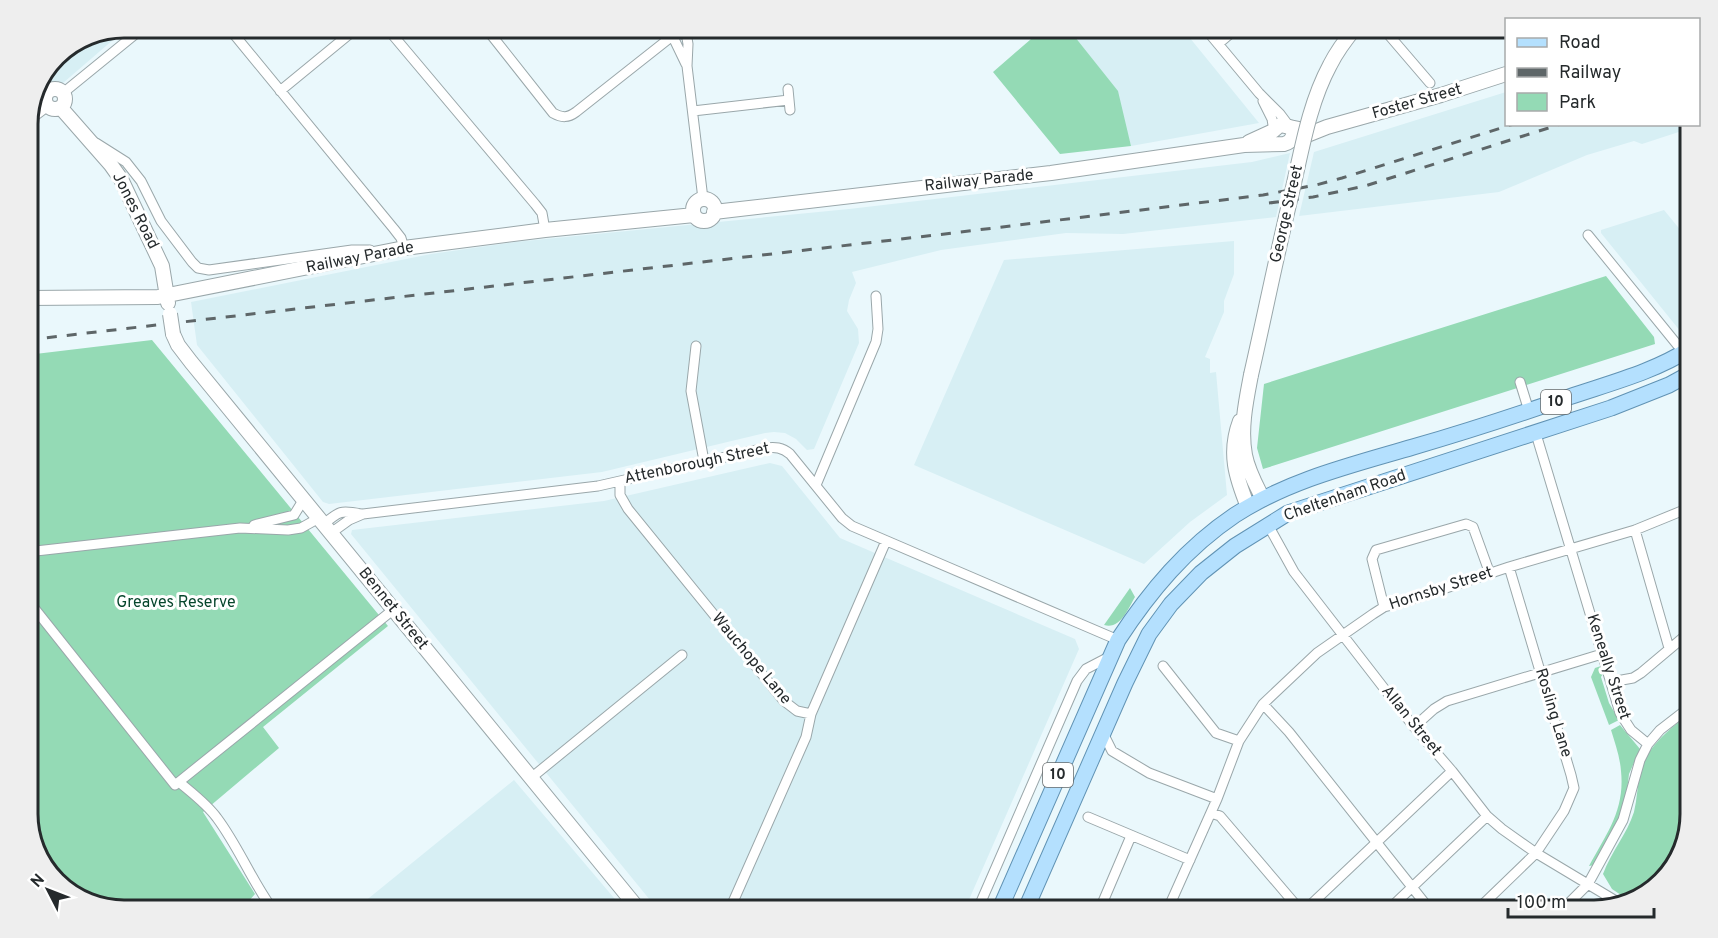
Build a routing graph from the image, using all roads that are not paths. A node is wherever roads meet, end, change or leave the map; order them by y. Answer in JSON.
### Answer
{"nodes":[{"id":1,"x":132,"y":37,"type":"edge"},
{"id":2,"x":236,"y":37,"type":"edge"},
{"id":3,"x":346,"y":37,"type":"edge"},
{"id":4,"x":394,"y":37,"type":"edge"},
{"id":5,"x":493,"y":37,"type":"edge"},
{"id":6,"x":655,"y":37,"type":"edge"},
{"id":7,"x":672,"y":37,"type":"joint"},
{"id":8,"x":687,"y":37,"type":"edge"},
{"id":9,"x":1212,"y":37,"type":"edge"},
{"id":10,"x":1226,"y":37,"type":"edge"},
{"id":11,"x":1348,"y":37,"type":"edge"},
{"id":12,"x":1391,"y":37,"type":"edge"},
{"id":13,"x":1218,"y":44,"type":"junction"},
{"id":14,"x":640,"y":60,"type":"junction"},
{"id":15,"x":687,"y":66,"type":"junction"},
{"id":16,"x":1505,"y":74,"type":"edge"},
{"id":17,"x":1430,"y":83,"type":"dead end"},
{"id":18,"x":788,"y":89,"type":"dead end"},
{"id":19,"x":280,"y":91,"type":"junction"},
{"id":20,"x":63,"y":93,"type":"joint"},
{"id":21,"x":1259,"y":93,"type":"junction"},
{"id":22,"x":50,"y":98,"type":"edge"},
{"id":23,"x":39,"y":109,"type":"edge"},
{"id":24,"x":693,"y":111,"type":"junction"},
{"id":25,"x":1290,"y":127,"type":"junction"},
{"id":26,"x":1327,"y":127,"type":"junction"},
{"id":27,"x":1273,"y":131,"type":"junction"},
{"id":28,"x":87,"y":137,"type":"junction"},
{"id":29,"x":1244,"y":144,"type":"junction"},
{"id":30,"x":1284,"y":144,"type":"junction"},
{"id":31,"x":703,"y":199,"type":"junction"},
{"id":32,"x":714,"y":212,"type":"junction"},
{"id":33,"x":694,"y":215,"type":"junction"},
{"id":34,"x":545,"y":230,"type":"junction"},
{"id":35,"x":1588,"y":235,"type":"dead end"},
{"id":36,"x":397,"y":249,"type":"junction"},
{"id":37,"x":167,"y":296,"type":"junction"},
{"id":38,"x":876,"y":296,"type":"dead end"},
{"id":39,"x":38,"y":298,"type":"edge"},
{"id":40,"x":1680,"y":343,"type":"edge"},
{"id":41,"x":696,"y":346,"type":"dead end"},
{"id":42,"x":1680,"y":358,"type":"edge"},
{"id":43,"x":1680,"y":379,"type":"edge"},
{"id":44,"x":1520,"y":382,"type":"dead end"},
{"id":45,"x":1244,"y":410,"type":"junction"},
{"id":46,"x":1529,"y":411,"type":"junction"},
{"id":47,"x":1536,"y":434,"type":"junction"},
{"id":48,"x":704,"y":461,"type":"junction"},
{"id":49,"x":620,"y":481,"type":"junction"},
{"id":50,"x":816,"y":485,"type":"junction"},
{"id":51,"x":304,"y":499,"type":"junction"},
{"id":52,"x":1263,"y":499,"type":"junction"},
{"id":53,"x":1248,"y":507,"type":"junction"},
{"id":54,"x":1680,"y":510,"type":"edge"},
{"id":55,"x":324,"y":525,"type":"junction"},
{"id":56,"x":1268,"y":525,"type":"junction"},
{"id":57,"x":240,"y":528,"type":"junction"},
{"id":58,"x":1635,"y":530,"type":"junction"},
{"id":59,"x":886,"y":542,"type":"junction"},
{"id":60,"x":1571,"y":549,"type":"junction"},
{"id":61,"x":38,"y":551,"type":"edge"},
{"id":62,"x":1509,"y":567,"type":"junction"},
{"id":63,"x":1490,"y":574,"type":"junction"},
{"id":64,"x":1384,"y":607,"type":"junction"},
{"id":65,"x":394,"y":609,"type":"junction"},
{"id":66,"x":38,"y":613,"type":"edge"},
{"id":67,"x":1343,"y":635,"type":"junction"},
{"id":68,"x":1118,"y":640,"type":"junction"},
{"id":69,"x":1680,"y":640,"type":"edge"},
{"id":70,"x":1669,"y":648,"type":"junction"},
{"id":71,"x":1602,"y":654,"type":"junction"},
{"id":72,"x":682,"y":655,"type":"dead end"},
{"id":73,"x":1109,"y":657,"type":"junction"},
{"id":74,"x":1163,"y":666,"type":"dead end"},
{"id":75,"x":1541,"y":673,"type":"junction"},
{"id":76,"x":1611,"y":682,"type":"junction"},
{"id":77,"x":1263,"y":704,"type":"junction"},
{"id":78,"x":811,"y":714,"type":"junction"},
{"id":79,"x":1680,"y":715,"type":"edge"},
{"id":80,"x":1414,"y":727,"type":"junction"},
{"id":81,"x":1103,"y":733,"type":"junction"},
{"id":82,"x":1239,"y":741,"type":"junction"},
{"id":83,"x":1648,"y":744,"type":"junction"},
{"id":84,"x":1452,"y":771,"type":"junction"},
{"id":85,"x":531,"y":778,"type":"junction"},
{"id":86,"x":177,"y":784,"type":"junction"},
{"id":87,"x":1216,"y":799,"type":"junction"},
{"id":88,"x":1210,"y":813,"type":"junction"},
{"id":89,"x":1088,"y":816,"type":"dead end"},
{"id":90,"x":1487,"y":816,"type":"junction"},
{"id":91,"x":1131,"y":836,"type":"junction"},
{"id":92,"x":1377,"y":843,"type":"junction"},
{"id":93,"x":1536,"y":853,"type":"junction"},
{"id":94,"x":1190,"y":860,"type":"junction"},
{"id":95,"x":1588,"y":884,"type":"junction"},
{"id":96,"x":1412,"y":887,"type":"junction"},
{"id":97,"x":1613,"y":899,"type":"edge"},
{"id":98,"x":265,"y":900,"type":"edge"},
{"id":99,"x":631,"y":900,"type":"edge"},
{"id":100,"x":734,"y":900,"type":"edge"},
{"id":101,"x":982,"y":900,"type":"edge"},
{"id":102,"x":1004,"y":900,"type":"edge"},
{"id":103,"x":1030,"y":900,"type":"edge"},
{"id":104,"x":1104,"y":900,"type":"edge"},
{"id":105,"x":1172,"y":900,"type":"edge"},
{"id":106,"x":1293,"y":900,"type":"edge"},
{"id":107,"x":1315,"y":900,"type":"edge"},
{"id":108,"x":1398,"y":900,"type":"edge"},
{"id":109,"x":1422,"y":900,"type":"edge"},
{"id":110,"x":1487,"y":900,"type":"edge"},
{"id":111,"x":1571,"y":900,"type":"edge"}],
"edges":[{"from":1,"to":20,"type":"street"},
{"from":2,"to":19,"type":"street"},
{"from":3,"to":19,"type":"street"},
{"from":4,"to":34,"type":"street"},
{"from":5,"to":14,"type":"street"},
{"from":6,"to":14,"type":"street"},
{"from":7,"to":14,"type":"street"},
{"from":7,"to":15,"type":"street"},
{"from":8,"to":15,"type":"street"},
{"from":9,"to":13,"type":"street"},
{"from":10,"to":13,"type":"street"},
{"from":11,"to":45,"type":"main road","name":"George Street","bridge":true},
{"from":12,"to":17,"type":"street"},
{"from":13,"to":21,"type":"street"},
{"from":15,"to":24,"type":"street"},
{"from":16,"to":26,"type":"main road","name":"Foster Street"},
{"from":18,"to":24,"type":"street"},
{"from":19,"to":36,"type":"street"},
{"from":20,"to":22,"type":"main road"},
{"from":21,"to":25,"type":"street"},
{"from":21,"to":27,"type":"street"},
{"from":22,"to":23,"type":"street"},
{"from":22,"to":28,"type":"main road","name":"Jones Road"},
{"from":24,"to":31,"type":"street"},
{"from":25,"to":26,"type":"main road","name":"Foster Street"},
{"from":25,"to":27,"type":"main road"},
{"from":25,"to":30,"type":"main road"},
{"from":26,"to":30,"type":"main road","name":"Foster Street"},
{"from":27,"to":29,"type":"main road","name":"Railway Parade"},
{"from":27,"to":30,"type":"main road"},
{"from":28,"to":36,"type":"street"},
{"from":28,"to":37,"type":"main road","name":"Jones Road"},
{"from":29,"to":30,"type":"main road","name":"Railway Parade"},
{"from":29,"to":32,"type":"main road","name":"Railway Parade"},
{"from":31,"to":32,"type":"main road"},
{"from":31,"to":33,"type":"main road"},
{"from":32,"to":33,"type":"main road"},
{"from":33,"to":34,"type":"main road","name":"Railway Parade"},
{"from":34,"to":36,"type":"main road","name":"Railway Parade"},
{"from":35,"to":40,"type":"street"},
{"from":36,"to":37,"type":"main road","name":"Railway Parade"},
{"from":37,"to":39,"type":"main road","name":"Railway Parade"},
{"from":37,"to":51,"type":"main road","name":"Bennet Street","bridge":true},
{"from":38,"to":50,"type":"street"},
{"from":41,"to":48,"type":"street"},
{"from":42,"to":46,"type":"main road","name":"Cheltenham Road","number":"10"},
{"from":43,"to":47,"type":"main road","name":"Cheltenham Road","number":"10"},
{"from":44,"to":46,"type":"street"},
{"from":45,"to":52,"type":"main road","name":"George Street"},
{"from":45,"to":53,"type":"main road","name":"George Street"},
{"from":46,"to":47,"type":"main road"},
{"from":46,"to":52,"type":"main road","name":"Cheltenham Road","number":"10"},
{"from":47,"to":56,"type":"main road","name":"Cheltenham Road","number":"10"},
{"from":47,"to":60,"type":"street","name":"Keneally Street"},
{"from":48,"to":49,"type":"street","name":"Attenborough Street"},
{"from":48,"to":50,"type":"street","name":"Attenborough Street"},
{"from":49,"to":55,"type":"street","name":"Attenborough Street"},
{"from":49,"to":78,"type":"street","name":"Wauchope Lane"},
{"from":50,"to":59,"type":"street","name":"Attenborough Street"},
{"from":51,"to":55,"type":"main road","name":"Bennet Street"},
{"from":51,"to":57,"type":"street","name":"Attenborough Street"},
{"from":52,"to":53,"type":"main road","number":"10"},
{"from":52,"to":56,"type":"main road"},
{"from":53,"to":56,"type":"main road"},
{"from":53,"to":68,"type":"main road","number":"10"},
{"from":54,"to":58,"type":"street","name":"Hornsby Street"},
{"from":55,"to":57,"type":"street","name":"Attenborough Street"},
{"from":55,"to":65,"type":"main road","name":"Bennet Street"},
{"from":56,"to":67,"type":"street","name":"Allan Street"},
{"from":56,"to":81,"type":"main road","name":"Cheltenham Road","number":"10"},
{"from":57,"to":61,"type":"street","name":"Attenborough Street"},
{"from":58,"to":60,"type":"street","name":"Hornsby Street"},
{"from":58,"to":70,"type":"street"},
{"from":59,"to":68,"type":"street","name":"Attenborough Street"},
{"from":59,"to":78,"type":"street"},
{"from":60,"to":62,"type":"street","name":"Hornsby Street"},
{"from":60,"to":71,"type":"street","name":"Keneally Street"},
{"from":62,"to":63,"type":"street","name":"Hornsby Street"},
{"from":62,"to":75,"type":"street","name":"Rosling Lane"},
{"from":63,"to":64,"type":"street","name":"Hornsby Street"},
{"from":63,"to":64,"type":"street"},
{"from":64,"to":67,"type":"street","name":"Hornsby Street"},
{"from":65,"to":85,"type":"main road","name":"Bennet Street"},
{"from":65,"to":86,"type":"street"},
{"from":66,"to":86,"type":"street"},
{"from":67,"to":77,"type":"street","name":"Hornsby Street"},
{"from":67,"to":80,"type":"street","name":"Allan Street"},
{"from":68,"to":73,"type":"main road","number":"10"},
{"from":69,"to":70,"type":"street"},
{"from":70,"to":76,"type":"street"},
{"from":71,"to":75,"type":"street"},
{"from":71,"to":76,"type":"street","name":"Keneally Street"},
{"from":72,"to":85,"type":"street"},
{"from":73,"to":101,"type":"street"},
{"from":73,"to":102,"type":"main road","number":"10"},
{"from":74,"to":82,"type":"street"},
{"from":75,"to":80,"type":"street"},
{"from":75,"to":93,"type":"street","name":"Rosling Lane"},
{"from":76,"to":83,"type":"street","name":"Keneally Street"},
{"from":77,"to":82,"type":"street","name":"Hornsby Street"},
{"from":77,"to":92,"type":"street"},
{"from":78,"to":100,"type":"street","name":"Wauchope Lane"},
{"from":79,"to":83,"type":"street"},
{"from":80,"to":84,"type":"street","name":"Allan Street"},
{"from":81,"to":87,"type":"street"},
{"from":81,"to":103,"type":"main road","name":"Cheltenham Road","number":"10"},
{"from":82,"to":87,"type":"street","name":"Hornsby Street"},
{"from":83,"to":95,"type":"street"},
{"from":84,"to":90,"type":"street","name":"Allan Street"},
{"from":84,"to":92,"type":"street"},
{"from":85,"to":99,"type":"main road","name":"Bennet Street"},
{"from":86,"to":98,"type":"street"},
{"from":87,"to":88,"type":"street","name":"Hornsby Street"},
{"from":88,"to":94,"type":"street","name":"Hornsby Street"},
{"from":88,"to":106,"type":"street"},
{"from":89,"to":91,"type":"street"},
{"from":90,"to":93,"type":"street","name":"Allan Street"},
{"from":90,"to":96,"type":"street"},
{"from":91,"to":94,"type":"street"},
{"from":91,"to":104,"type":"street"},
{"from":92,"to":96,"type":"street"},
{"from":92,"to":107,"type":"street"},
{"from":93,"to":95,"type":"street","name":"Allan Street"},
{"from":93,"to":110,"type":"street","name":"Rosling Lane"},
{"from":94,"to":105,"type":"street","name":"Hornsby Street"},
{"from":95,"to":97,"type":"street","name":"Allan Street"},
{"from":95,"to":111,"type":"street"},
{"from":96,"to":108,"type":"street"},
{"from":96,"to":109,"type":"street"}]}
